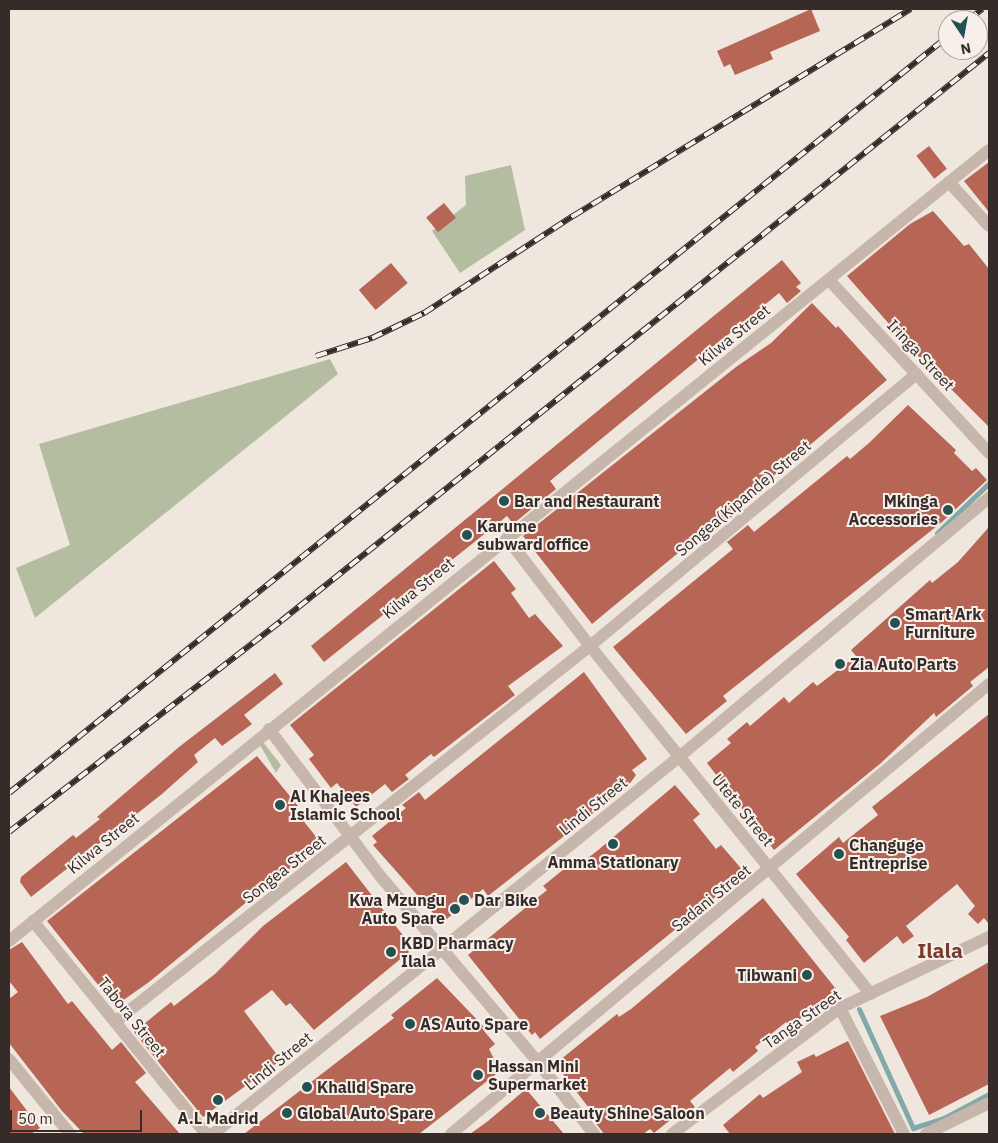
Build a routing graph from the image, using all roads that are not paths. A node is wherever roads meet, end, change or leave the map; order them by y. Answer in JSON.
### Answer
{"nodes":[{"id":1,"x":989,"y":150,"type":"edge"},
{"id":2,"x":949,"y":182,"type":"junction"},
{"id":3,"x":989,"y":226,"type":"edge"},
{"id":4,"x":829,"y":280,"type":"junction"},
{"id":5,"x":916,"y":374,"type":"junction"},
{"id":6,"x":989,"y":453,"type":"edge"},
{"id":7,"x":989,"y":498,"type":"edge"},
{"id":8,"x":507,"y":538,"type":"junction"},
{"id":9,"x":590,"y":646,"type":"junction"},
{"id":10,"x":989,"y":684,"type":"edge"},
{"id":11,"x":269,"y":729,"type":"junction"},
{"id":12,"x":679,"y":757,"type":"junction"},
{"id":13,"x":350,"y":838,"type":"junction"},
{"id":14,"x":770,"y":870,"type":"junction"},
{"id":15,"x":34,"y":921,"type":"junction"},
{"id":16,"x":989,"y":937,"type":"edge"},
{"id":17,"x":9,"y":941,"type":"edge"},
{"id":18,"x":442,"y":949,"type":"junction"},
{"id":19,"x":871,"y":994,"type":"junction"},
{"id":20,"x":840,"y":1008,"type":"junction"},
{"id":21,"x":115,"y":1022,"type":"junction"},
{"id":22,"x":9,"y":1059,"type":"edge"},
{"id":23,"x":537,"y":1061,"type":"junction"},
{"id":24,"x":989,"y":1103,"type":"edge"},
{"id":25,"x":70,"y":1134,"type":"edge"},
{"id":26,"x":206,"y":1134,"type":"edge"},
{"id":27,"x":213,"y":1134,"type":"edge"},
{"id":28,"x":451,"y":1134,"type":"edge"},
{"id":29,"x":594,"y":1134,"type":"edge"},
{"id":30,"x":672,"y":1134,"type":"edge"},
{"id":31,"x":904,"y":1134,"type":"edge"},
{"id":32,"x":926,"y":1134,"type":"edge"}],
"edges":[{"from":1,"to":2,"type":"street","name":"Kilwa Street"},
{"from":2,"to":3,"type":"street"},
{"from":2,"to":4,"type":"street","name":"Kilwa Street"},
{"from":4,"to":5,"type":"street","name":"Iringa Street"},
{"from":4,"to":8,"type":"street","name":"Kilwa Street"},
{"from":5,"to":6,"type":"street","name":"Iringa Street"},
{"from":5,"to":9,"type":"street","name":"Songea(Kipande) Street"},
{"from":7,"to":12,"type":"street","name":"Lindi Street"},
{"from":8,"to":9,"type":"street","name":"Utete Street"},
{"from":8,"to":11,"type":"street","name":"Kilwa Street"},
{"from":9,"to":12,"type":"street","name":"Utete Street"},
{"from":9,"to":13,"type":"street","name":"Songea Street"},
{"from":10,"to":14,"type":"street","name":"Sadani Street"},
{"from":11,"to":13,"type":"street"},
{"from":11,"to":15,"type":"street","name":"Kilwa Street"},
{"from":12,"to":14,"type":"street","name":"Utete Street"},
{"from":12,"to":18,"type":"street","name":"Lindi Street"},
{"from":13,"to":18,"type":"street"},
{"from":13,"to":21,"type":"street","name":"Songea Street"},
{"from":14,"to":19,"type":"street","name":"Utete Street"},
{"from":14,"to":23,"type":"street","name":"Sadani Street"},
{"from":15,"to":17,"type":"street","name":"Kilwa Street"},
{"from":15,"to":21,"type":"street","name":"Tabora Street"},
{"from":16,"to":19,"type":"street","name":"Tanga Street"},
{"from":18,"to":23,"type":"street"},
{"from":18,"to":27,"type":"street","name":"Lindi Street"},
{"from":19,"to":20,"type":"street","name":"Tanga Street"},
{"from":20,"to":30,"type":"street","name":"Tanga Street"},
{"from":20,"to":31,"type":"street"},
{"from":21,"to":26,"type":"street","name":"Tabora Street"},
{"from":22,"to":25,"type":"street"},
{"from":23,"to":28,"type":"street","name":"Sadani Street"},
{"from":23,"to":29,"type":"street"},
{"from":24,"to":32,"type":"street"}]}
